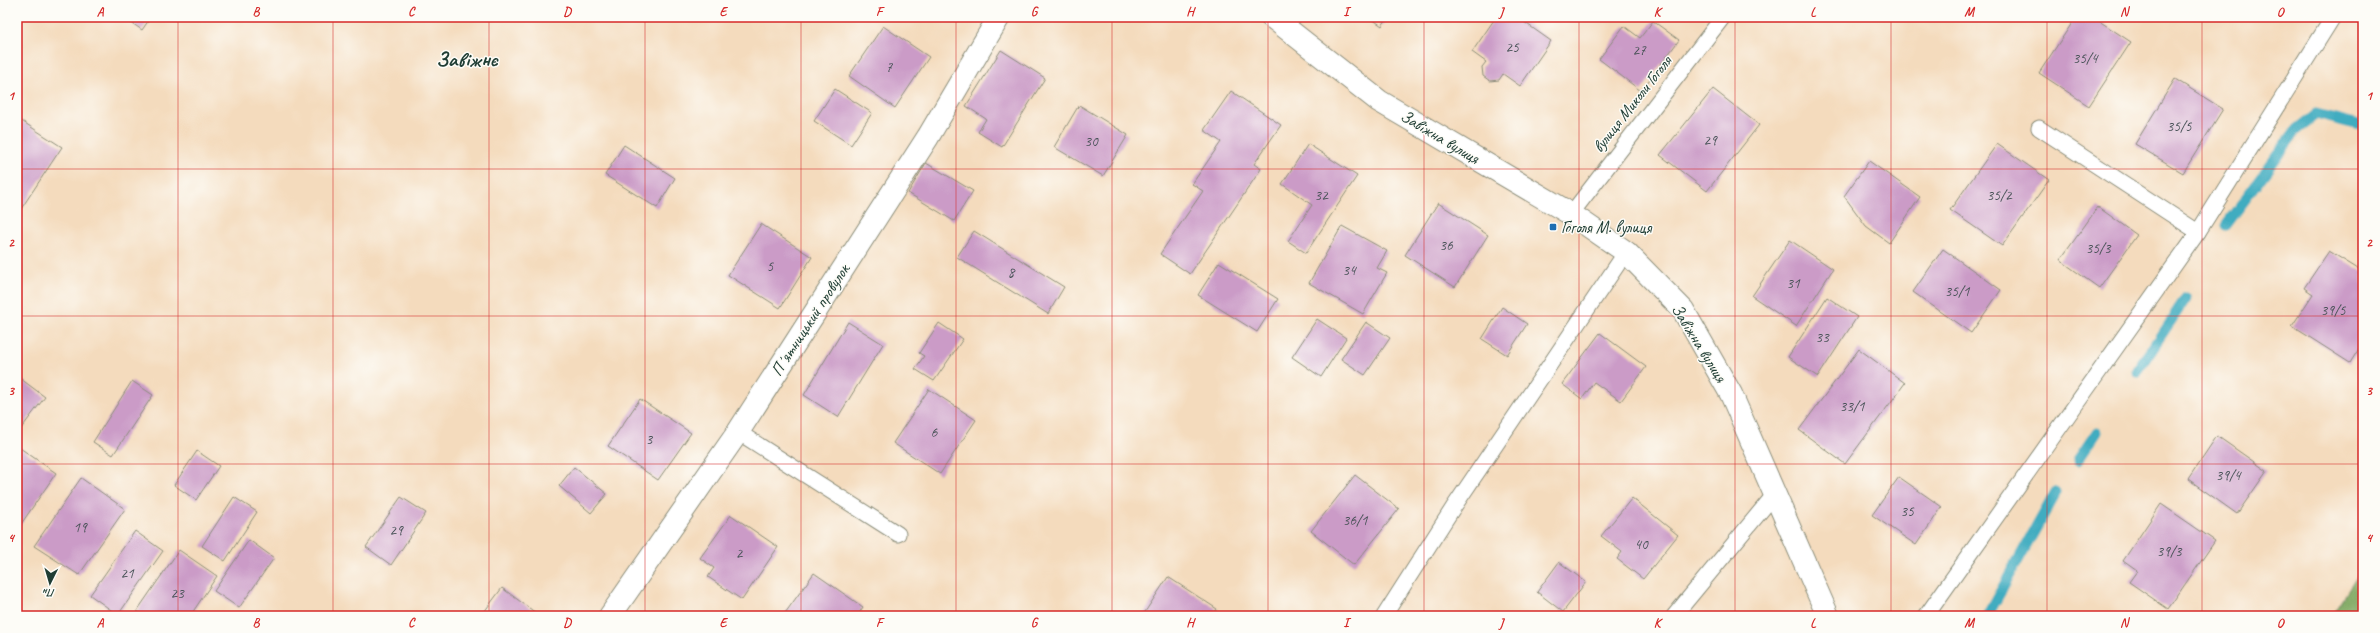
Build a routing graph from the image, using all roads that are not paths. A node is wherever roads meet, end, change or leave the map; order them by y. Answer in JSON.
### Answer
{"nodes":[{"id":1,"x":999,"y":17,"type":"edge"},
{"id":2,"x":1272,"y":17,"type":"edge"},
{"id":3,"x":1723,"y":17,"type":"edge"},
{"id":4,"x":2333,"y":17,"type":"edge"},
{"id":5,"x":2039,"y":128,"type":"dead end"},
{"id":6,"x":1571,"y":214,"type":"junction"},
{"id":7,"x":2198,"y":232,"type":"junction"},
{"id":8,"x":1626,"y":252,"type":"junction"},
{"id":9,"x":738,"y":432,"type":"junction"},
{"id":10,"x":1774,"y":495,"type":"junction"},
{"id":11,"x":898,"y":534,"type":"dead end"},
{"id":12,"x":610,"y":616,"type":"edge"},
{"id":13,"x":1384,"y":616,"type":"edge"},
{"id":14,"x":1674,"y":616,"type":"edge"},
{"id":15,"x":1828,"y":616,"type":"edge"},
{"id":16,"x":1926,"y":616,"type":"edge"}],
"edges":[{"from":1,"to":9,"type":"street","name":"Пʼятницький провулок"},
{"from":2,"to":6,"type":"street","name":"Завіжна вулиця"},
{"from":3,"to":6,"type":"lane","name":"вулиця Миколи Гоголя"},
{"from":4,"to":7,"type":"lane"},
{"from":5,"to":7,"type":"lane"},
{"from":6,"to":8,"type":"street","name":"Завіжна вулиця"},
{"from":7,"to":16,"type":"lane"},
{"from":8,"to":10,"type":"street","name":"Завіжна вулиця"},
{"from":8,"to":13,"type":"lane"},
{"from":9,"to":11,"type":"lane"},
{"from":9,"to":12,"type":"street","name":"Пʼятницький провулок"},
{"from":10,"to":14,"type":"lane"},
{"from":10,"to":15,"type":"street","name":"Завіжна вулиця"}]}
